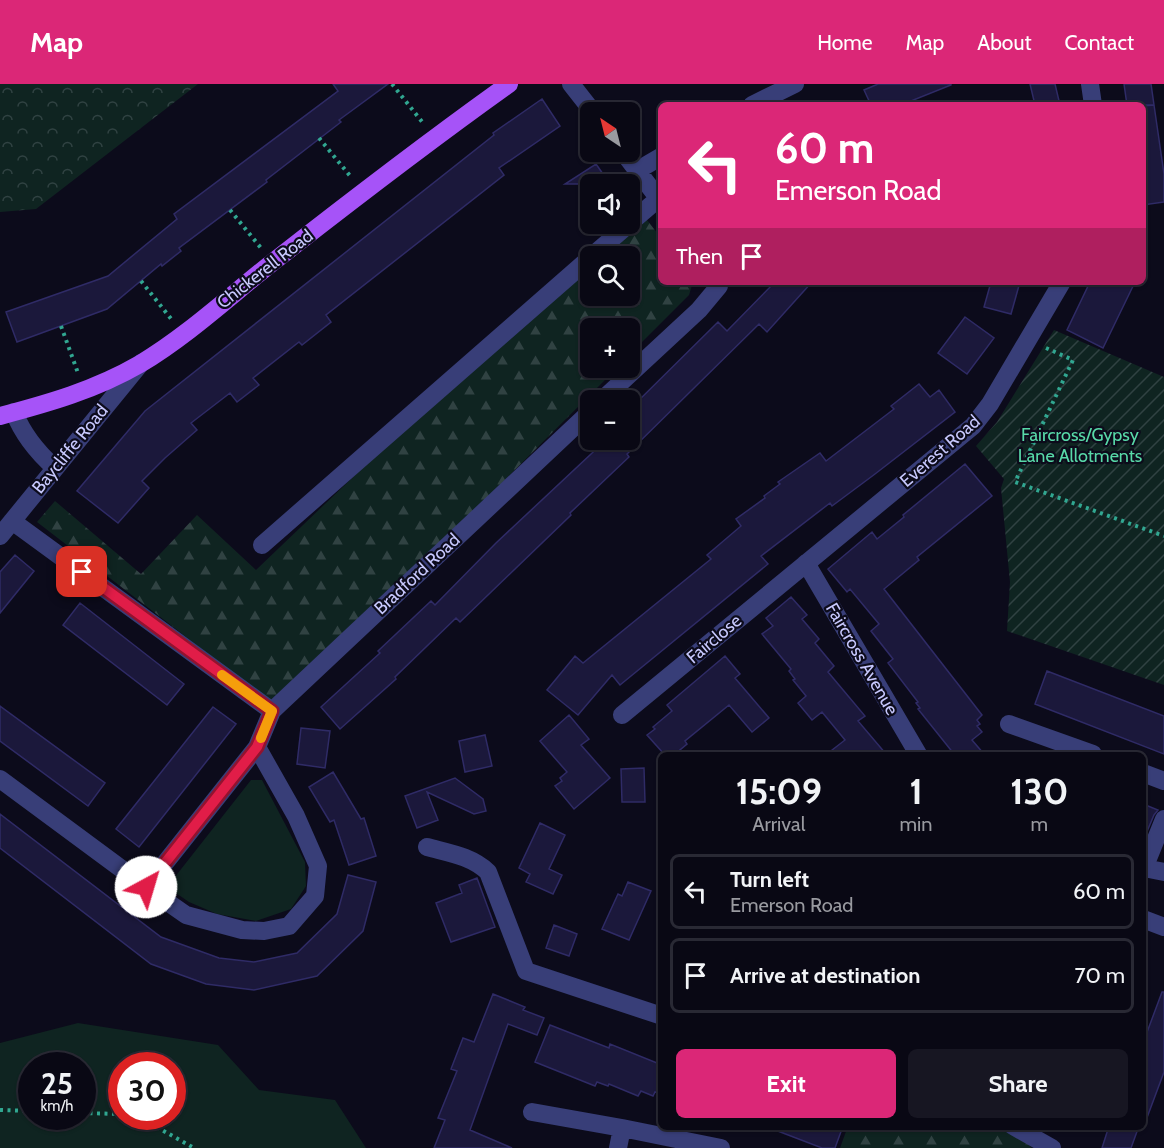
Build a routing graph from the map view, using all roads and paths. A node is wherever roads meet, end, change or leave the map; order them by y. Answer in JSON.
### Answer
{"nodes":[{"id":1,"x":392,"y":84,"type":"edge"},
{"id":2,"x":509,"y":84,"type":"edge"},
{"id":3,"x":571,"y":84,"type":"edge"},
{"id":4,"x":795,"y":84,"type":"edge"},
{"id":5,"x":1090,"y":84,"type":"edge"},
{"id":6,"x":585,"y":102,"type":"edge"},
{"id":7,"x":758,"y":102,"type":"edge"},
{"id":8,"x":1093,"y":102,"type":"edge"},
{"id":9,"x":319,"y":138,"type":"dead end"},
{"id":10,"x":435,"y":138,"type":"junction"},
{"id":11,"x":658,"y":158,"type":"edge"},
{"id":12,"x":631,"y":162,"type":"edge"},
{"id":13,"x":638,"y":170,"type":"junction"},
{"id":14,"x":364,"y":192,"type":"junction"},
{"id":15,"x":658,"y":198,"type":"edge"},
{"id":16,"x":658,"y":202,"type":"edge"},
{"id":17,"x":230,"y":210,"type":"dead end"},
{"id":18,"x":640,"y":216,"type":"edge"},
{"id":19,"x":617,"y":234,"type":"edge"},
{"id":20,"x":604,"y":246,"type":"edge"},
{"id":21,"x":273,"y":262,"type":"junction"},
{"id":22,"x":580,"y":267,"type":"edge"},
{"id":23,"x":141,"y":281,"type":"dead end"},
{"id":24,"x":720,"y":285,"type":"edge"},
{"id":25,"x":1060,"y":285,"type":"edge"},
{"id":26,"x":61,"y":326,"type":"dead end"},
{"id":27,"x":183,"y":333,"type":"junction"},
{"id":28,"x":1028,"y":341,"type":"junction"},
{"id":29,"x":141,"y":363,"type":"junction"},
{"id":30,"x":613,"y":390,"type":"edge"},
{"id":31,"x":86,"y":391,"type":"junction"},
{"id":32,"x":7,"y":414,"type":"edge"},
{"id":33,"x":580,"y":421,"type":"edge"},
{"id":34,"x":55,"y":468,"type":"junction"},
{"id":35,"x":12,"y":521,"type":"junction"},
{"id":36,"x":0,"y":536,"type":"edge"},
{"id":37,"x":1164,"y":536,"type":"edge"},
{"id":38,"x":262,"y":545,"type":"dead end"},
{"id":39,"x":806,"y":563,"type":"junction"},
{"id":40,"x":272,"y":711,"type":"junction"},
{"id":41,"x":622,"y":715,"type":"dead end"},
{"id":42,"x":1009,"y":724,"type":"dead end"},
{"id":43,"x":257,"y":747,"type":"junction"},
{"id":44,"x":917,"y":752,"type":"edge"},
{"id":45,"x":1087,"y":752,"type":"edge"},
{"id":46,"x":1146,"y":774,"type":"edge"},
{"id":47,"x":0,"y":779,"type":"edge"},
{"id":48,"x":1164,"y":781,"type":"edge"},
{"id":49,"x":1164,"y":819,"type":"edge"},
{"id":50,"x":427,"y":847,"type":"dead end"},
{"id":51,"x":1146,"y":865,"type":"edge"},
{"id":52,"x":1146,"y":870,"type":"edge"},
{"id":53,"x":1164,"y":872,"type":"edge"},
{"id":54,"x":146,"y":887,"type":"junction"},
{"id":55,"x":1146,"y":920,"type":"edge"},
{"id":56,"x":1164,"y":927,"type":"edge"},
{"id":57,"x":658,"y":1015,"type":"edge"},
{"id":58,"x":0,"y":1110,"type":"edge"},
{"id":59,"x":18,"y":1111,"type":"edge"},
{"id":60,"x":532,"y":1112,"type":"dead end"},
{"id":61,"x":622,"y":1128,"type":"junction"},
{"id":62,"x":162,"y":1130,"type":"edge"},
{"id":63,"x":1020,"y":1130,"type":"edge"},
{"id":64,"x":194,"y":1148,"type":"edge"},
{"id":65,"x":618,"y":1148,"type":"edge"},
{"id":66,"x":721,"y":1148,"type":"edge"},
{"id":67,"x":1052,"y":1148,"type":"edge"}],
"edges":[{"from":1,"to":10,"type":"path"},
{"from":2,"to":10,"type":"main road","name":"Chickerell Road"},
{"from":3,"to":6,"type":"street"},
{"from":4,"to":7,"type":"street"},
{"from":5,"to":8,"type":"street"},
{"from":9,"to":14,"type":"path"},
{"from":10,"to":14,"type":"main road","name":"Chickerell Road"},
{"from":11,"to":13,"type":"street"},
{"from":12,"to":13,"type":"street"},
{"from":13,"to":15,"type":"street"},
{"from":14,"to":21,"type":"main road","name":"Chickerell Road"},
{"from":16,"to":18,"type":"street"},
{"from":17,"to":21,"type":"path"},
{"from":19,"to":20,"type":"street"},
{"from":21,"to":27,"type":"main road","name":"Chickerell Road"},
{"from":22,"to":38,"type":"street"},
{"from":23,"to":27,"type":"path"},
{"from":24,"to":30,"type":"street"},
{"from":25,"to":28,"type":"street","name":"Everest Road"},
{"from":26,"to":31,"type":"path"},
{"from":27,"to":29,"type":"main road","name":"Chickerell Road"},
{"from":28,"to":37,"type":"path"},
{"from":28,"to":39,"type":"street","name":"Everest Road"},
{"from":29,"to":31,"type":"main road","name":"Chickerell Road"},
{"from":29,"to":34,"type":"street","name":"Baycliffe Road"},
{"from":31,"to":32,"type":"main road","name":"Chickerell Road"},
{"from":32,"to":34,"type":"street"},
{"from":33,"to":40,"type":"street","name":"Bradford Road"},
{"from":34,"to":35,"type":"street","name":"Baycliffe Road"},
{"from":35,"to":36,"type":"street","name":"Baycliffe Road"},
{"from":35,"to":40,"type":"street"},
{"from":39,"to":41,"type":"street","name":"Fairclose"},
{"from":39,"to":44,"type":"street","name":"Faircross Avenue"},
{"from":40,"to":43,"type":"street","name":"Bradford Road"},
{"from":42,"to":45,"type":"street"},
{"from":43,"to":54,"type":"street","name":"Bradford Road"},
{"from":43,"to":54,"type":"street"},
{"from":46,"to":48,"type":"street"},
{"from":47,"to":54,"type":"street"},
{"from":49,"to":51,"type":"street"},
{"from":50,"to":57,"type":"street"},
{"from":52,"to":53,"type":"street"},
{"from":55,"to":56,"type":"street"},
{"from":58,"to":59,"type":"path"},
{"from":60,"to":61,"type":"street"},
{"from":61,"to":65,"type":"street"},
{"from":61,"to":66,"type":"street"},
{"from":62,"to":64,"type":"path"},
{"from":63,"to":67,"type":"street"}]}
